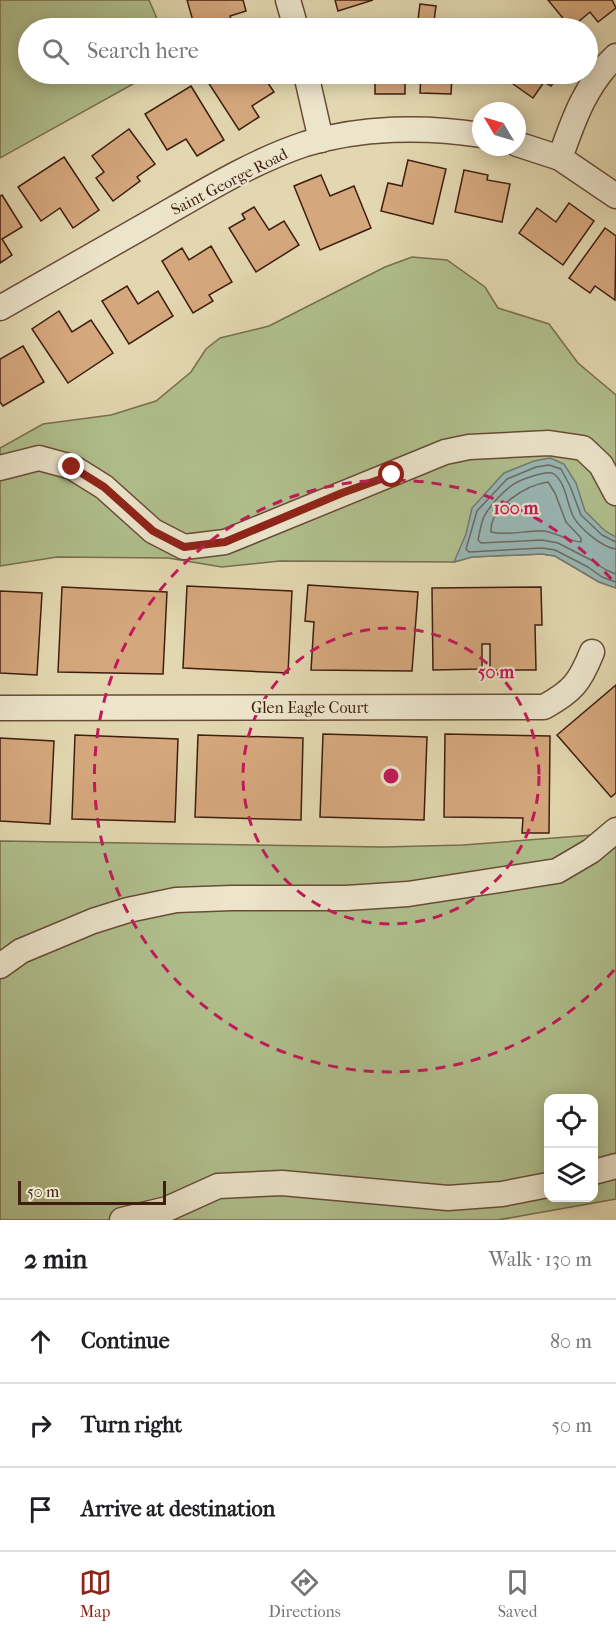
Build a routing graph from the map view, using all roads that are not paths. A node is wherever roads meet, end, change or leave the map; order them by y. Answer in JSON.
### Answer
{"nodes":[{"id":1,"x":288,"y":0,"type":"edge"},
{"id":2,"x":293,"y":18,"type":"edge"},
{"id":3,"x":616,"y":56,"type":"edge"},
{"id":4,"x":598,"y":76,"type":"edge"},
{"id":5,"x":308,"y":84,"type":"edge"},
{"id":6,"x":591,"y":84,"type":"edge"},
{"id":7,"x":472,"y":134,"type":"edge"},
{"id":8,"x":321,"y":140,"type":"junction"},
{"id":9,"x":526,"y":147,"type":"edge"},
{"id":10,"x":560,"y":158,"type":"junction"},
{"id":11,"x":616,"y":196,"type":"edge"},
{"id":12,"x":0,"y":308,"type":"edge"},
{"id":13,"x":0,"y":468,"type":"edge"},
{"id":14,"x":616,"y":493,"type":"edge"},
{"id":15,"x":592,"y":652,"type":"dead end"},
{"id":16,"x":0,"y":708,"type":"edge"},
{"id":17,"x":616,"y":830,"type":"edge"},
{"id":18,"x":0,"y":966,"type":"edge"},
{"id":19,"x":616,"y":1166,"type":"edge"},
{"id":20,"x":598,"y":1171,"type":"edge"},
{"id":21,"x":544,"y":1186,"type":"edge"},
{"id":22,"x":122,"y":1220,"type":"edge"}],
"edges":[{"from":1,"to":2,"type":"street"},
{"from":3,"to":4,"type":"street"},
{"from":5,"to":8,"type":"street"},
{"from":6,"to":10,"type":"street"},
{"from":7,"to":8,"type":"street","name":"Saint George Road"},
{"from":8,"to":12,"type":"street","name":"Saint George Road"},
{"from":9,"to":10,"type":"street"},
{"from":10,"to":11,"type":"street"},
{"from":13,"to":14,"type":"street"},
{"from":15,"to":16,"type":"street","name":"Glen Eagle Court"},
{"from":17,"to":18,"type":"street"},
{"from":19,"to":20,"type":"street"},
{"from":21,"to":22,"type":"street"}]}
